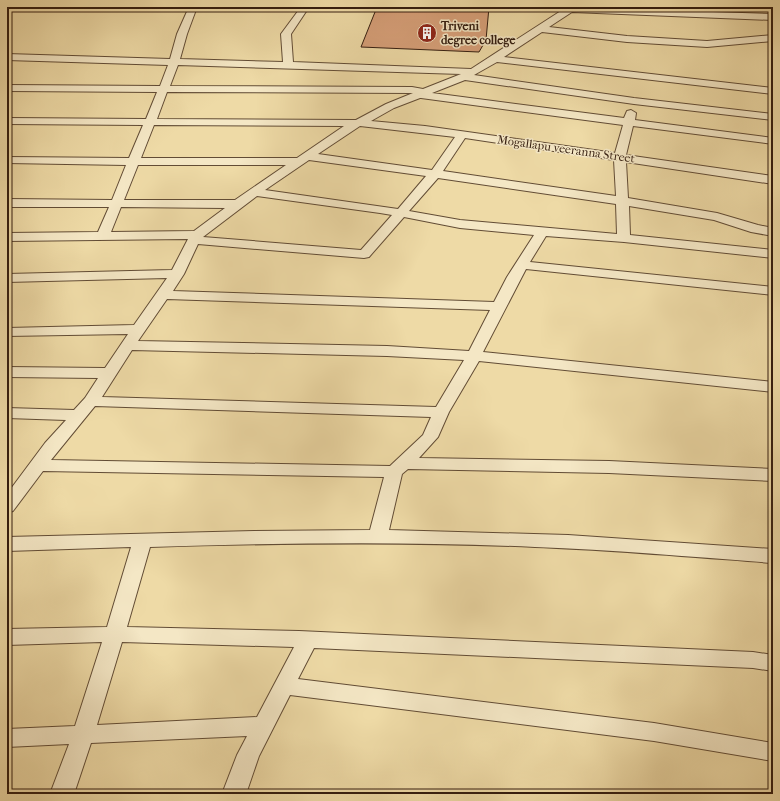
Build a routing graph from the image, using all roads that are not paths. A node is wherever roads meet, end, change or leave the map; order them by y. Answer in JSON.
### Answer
{"nodes":[{"id":1,"x":13,"y":7,"type":"edge"},
{"id":2,"x":193,"y":7,"type":"edge"},
{"id":3,"x":304,"y":7,"type":"edge"},
{"id":4,"x":572,"y":8,"type":"edge"},
{"id":5,"x":7,"y":11,"type":"edge"},
{"id":6,"x":773,"y":17,"type":"edge"},
{"id":7,"x":540,"y":29,"type":"junction"},
{"id":8,"x":773,"y":38,"type":"edge"},
{"id":9,"x":7,"y":57,"type":"edge"},
{"id":10,"x":495,"y":59,"type":"junction"},
{"id":11,"x":174,"y":63,"type":"junction"},
{"id":12,"x":288,"y":66,"type":"junction"},
{"id":13,"x":468,"y":75,"type":"junction"},
{"id":14,"x":7,"y":88,"type":"edge"},
{"id":15,"x":164,"y":89,"type":"junction"},
{"id":16,"x":773,"y":91,"type":"edge"},
{"id":17,"x":421,"y":94,"type":"junction"},
{"id":18,"x":634,"y":101,"type":"junction"},
{"id":19,"x":773,"y":117,"type":"edge"},
{"id":20,"x":7,"y":121,"type":"edge"},
{"id":21,"x":629,"y":122,"type":"junction"},
{"id":22,"x":150,"y":123,"type":"junction"},
{"id":23,"x":358,"y":123,"type":"junction"},
{"id":24,"x":462,"y":134,"type":"junction"},
{"id":25,"x":773,"y":141,"type":"edge"},
{"id":26,"x":620,"y":156,"type":"junction"},
{"id":27,"x":304,"y":159,"type":"junction"},
{"id":28,"x":7,"y":160,"type":"edge"},
{"id":29,"x":134,"y":162,"type":"junction"},
{"id":30,"x":435,"y":174,"type":"junction"},
{"id":31,"x":773,"y":180,"type":"edge"},
{"id":32,"x":255,"y":192,"type":"junction"},
{"id":33,"x":622,"y":202,"type":"junction"},
{"id":34,"x":7,"y":203,"type":"edge"},
{"id":35,"x":117,"y":204,"type":"junction"},
{"id":36,"x":237,"y":204,"type":"junction"},
{"id":37,"x":400,"y":213,"type":"junction"},
{"id":38,"x":542,"y":232,"type":"junction"},
{"id":39,"x":773,"y":232,"type":"edge"},
{"id":40,"x":103,"y":236,"type":"junction"},
{"id":41,"x":7,"y":237,"type":"edge"},
{"id":42,"x":196,"y":238,"type":"junction"},
{"id":43,"x":624,"y":238,"type":"junction"},
{"id":44,"x":773,"y":254,"type":"edge"},
{"id":45,"x":522,"y":265,"type":"junction"},
{"id":46,"x":177,"y":274,"type":"junction"},
{"id":47,"x":7,"y":278,"type":"edge"},
{"id":48,"x":773,"y":291,"type":"edge"},
{"id":49,"x":164,"y":295,"type":"junction"},
{"id":50,"x":500,"y":306,"type":"junction"},
{"id":51,"x":139,"y":330,"type":"junction"},
{"id":52,"x":7,"y":332,"type":"edge"},
{"id":53,"x":128,"y":345,"type":"junction"},
{"id":54,"x":474,"y":356,"type":"junction"},
{"id":55,"x":7,"y":372,"type":"edge"},
{"id":56,"x":110,"y":373,"type":"junction"},
{"id":57,"x":773,"y":387,"type":"edge"},
{"id":58,"x":91,"y":401,"type":"junction"},
{"id":59,"x":7,"y":412,"type":"edge"},
{"id":60,"x":441,"y":412,"type":"junction"},
{"id":61,"x":79,"y":415,"type":"junction"},
{"id":62,"x":38,"y":465,"type":"junction"},
{"id":63,"x":399,"y":467,"type":"junction"},
{"id":64,"x":773,"y":475,"type":"edge"},
{"id":65,"x":7,"y":507,"type":"edge"},
{"id":66,"x":378,"y":537,"type":"junction"},
{"id":67,"x":142,"y":541,"type":"junction"},
{"id":68,"x":7,"y":544,"type":"edge"},
{"id":69,"x":773,"y":556,"type":"edge"},
{"id":70,"x":115,"y":634,"type":"junction"},
{"id":71,"x":7,"y":637,"type":"edge"},
{"id":72,"x":308,"y":640,"type":"junction"},
{"id":73,"x":773,"y":663,"type":"edge"},
{"id":74,"x":285,"y":686,"type":"junction"},
{"id":75,"x":264,"y":726,"type":"junction"},
{"id":76,"x":83,"y":736,"type":"junction"},
{"id":77,"x":7,"y":738,"type":"edge"},
{"id":78,"x":773,"y":752,"type":"edge"},
{"id":79,"x":239,"y":793,"type":"edge"},
{"id":80,"x":62,"y":794,"type":"edge"}],
"edges":[{"from":1,"to":5,"type":"street"},
{"from":2,"to":11,"type":"street"},
{"from":3,"to":12,"type":"street"},
{"from":4,"to":6,"type":"street"},
{"from":4,"to":7,"type":"street"},
{"from":7,"to":8,"type":"street"},
{"from":7,"to":10,"type":"street"},
{"from":9,"to":11,"type":"street"},
{"from":10,"to":13,"type":"street"},
{"from":10,"to":16,"type":"street"},
{"from":11,"to":12,"type":"street"},
{"from":11,"to":15,"type":"street"},
{"from":12,"to":13,"type":"street"},
{"from":13,"to":17,"type":"street"},
{"from":13,"to":18,"type":"street"},
{"from":14,"to":15,"type":"street"},
{"from":15,"to":17,"type":"street"},
{"from":15,"to":22,"type":"street"},
{"from":17,"to":21,"type":"street"},
{"from":17,"to":23,"type":"street"},
{"from":18,"to":19,"type":"street"},
{"from":18,"to":21,"type":"street"},
{"from":20,"to":22,"type":"street","name":"Mogallapu veeranna Street"},
{"from":21,"to":25,"type":"street"},
{"from":21,"to":26,"type":"street"},
{"from":22,"to":23,"type":"street","name":"Mogallapu veeranna Street"},
{"from":22,"to":29,"type":"street"},
{"from":23,"to":24,"type":"street","name":"Mogallapu veeranna Street"},
{"from":23,"to":27,"type":"street"},
{"from":24,"to":26,"type":"street","name":"Mogallapu veeranna Street"},
{"from":24,"to":30,"type":"street"},
{"from":26,"to":31,"type":"street","name":"Mogallapu veeranna Street"},
{"from":26,"to":33,"type":"street"},
{"from":27,"to":29,"type":"street"},
{"from":27,"to":30,"type":"street"},
{"from":27,"to":32,"type":"street"},
{"from":28,"to":29,"type":"street"},
{"from":29,"to":35,"type":"street"},
{"from":30,"to":33,"type":"street"},
{"from":30,"to":37,"type":"street"},
{"from":32,"to":36,"type":"street"},
{"from":32,"to":37,"type":"street"},
{"from":33,"to":39,"type":"street"},
{"from":33,"to":43,"type":"street"},
{"from":34,"to":35,"type":"street"},
{"from":35,"to":36,"type":"street"},
{"from":35,"to":40,"type":"street"},
{"from":36,"to":42,"type":"street"},
{"from":37,"to":38,"type":"street"},
{"from":37,"to":42,"type":"street"},
{"from":38,"to":43,"type":"street"},
{"from":38,"to":45,"type":"street"},
{"from":40,"to":41,"type":"street"},
{"from":40,"to":42,"type":"street"},
{"from":42,"to":46,"type":"street"},
{"from":43,"to":44,"type":"street"},
{"from":45,"to":48,"type":"street"},
{"from":45,"to":50,"type":"street"},
{"from":46,"to":47,"type":"street"},
{"from":46,"to":49,"type":"street"},
{"from":49,"to":50,"type":"street"},
{"from":49,"to":51,"type":"street"},
{"from":50,"to":54,"type":"street"},
{"from":51,"to":52,"type":"street"},
{"from":51,"to":53,"type":"street"},
{"from":53,"to":54,"type":"street"},
{"from":53,"to":56,"type":"street"},
{"from":54,"to":57,"type":"street"},
{"from":54,"to":60,"type":"street"},
{"from":55,"to":56,"type":"street"},
{"from":56,"to":58,"type":"street"},
{"from":58,"to":60,"type":"street"},
{"from":58,"to":61,"type":"street"},
{"from":59,"to":61,"type":"street"},
{"from":60,"to":63,"type":"street"},
{"from":61,"to":62,"type":"street"},
{"from":62,"to":63,"type":"street"},
{"from":62,"to":65,"type":"street"},
{"from":63,"to":64,"type":"street"},
{"from":63,"to":66,"type":"street"},
{"from":66,"to":67,"type":"street"},
{"from":66,"to":69,"type":"street"},
{"from":67,"to":68,"type":"street"},
{"from":67,"to":70,"type":"street"},
{"from":70,"to":71,"type":"street"},
{"from":70,"to":72,"type":"street"},
{"from":70,"to":76,"type":"street"},
{"from":72,"to":73,"type":"street"},
{"from":72,"to":74,"type":"street"},
{"from":74,"to":75,"type":"street"},
{"from":74,"to":78,"type":"street"},
{"from":75,"to":76,"type":"street"},
{"from":75,"to":79,"type":"street"},
{"from":76,"to":77,"type":"street"},
{"from":76,"to":80,"type":"street"}]}
